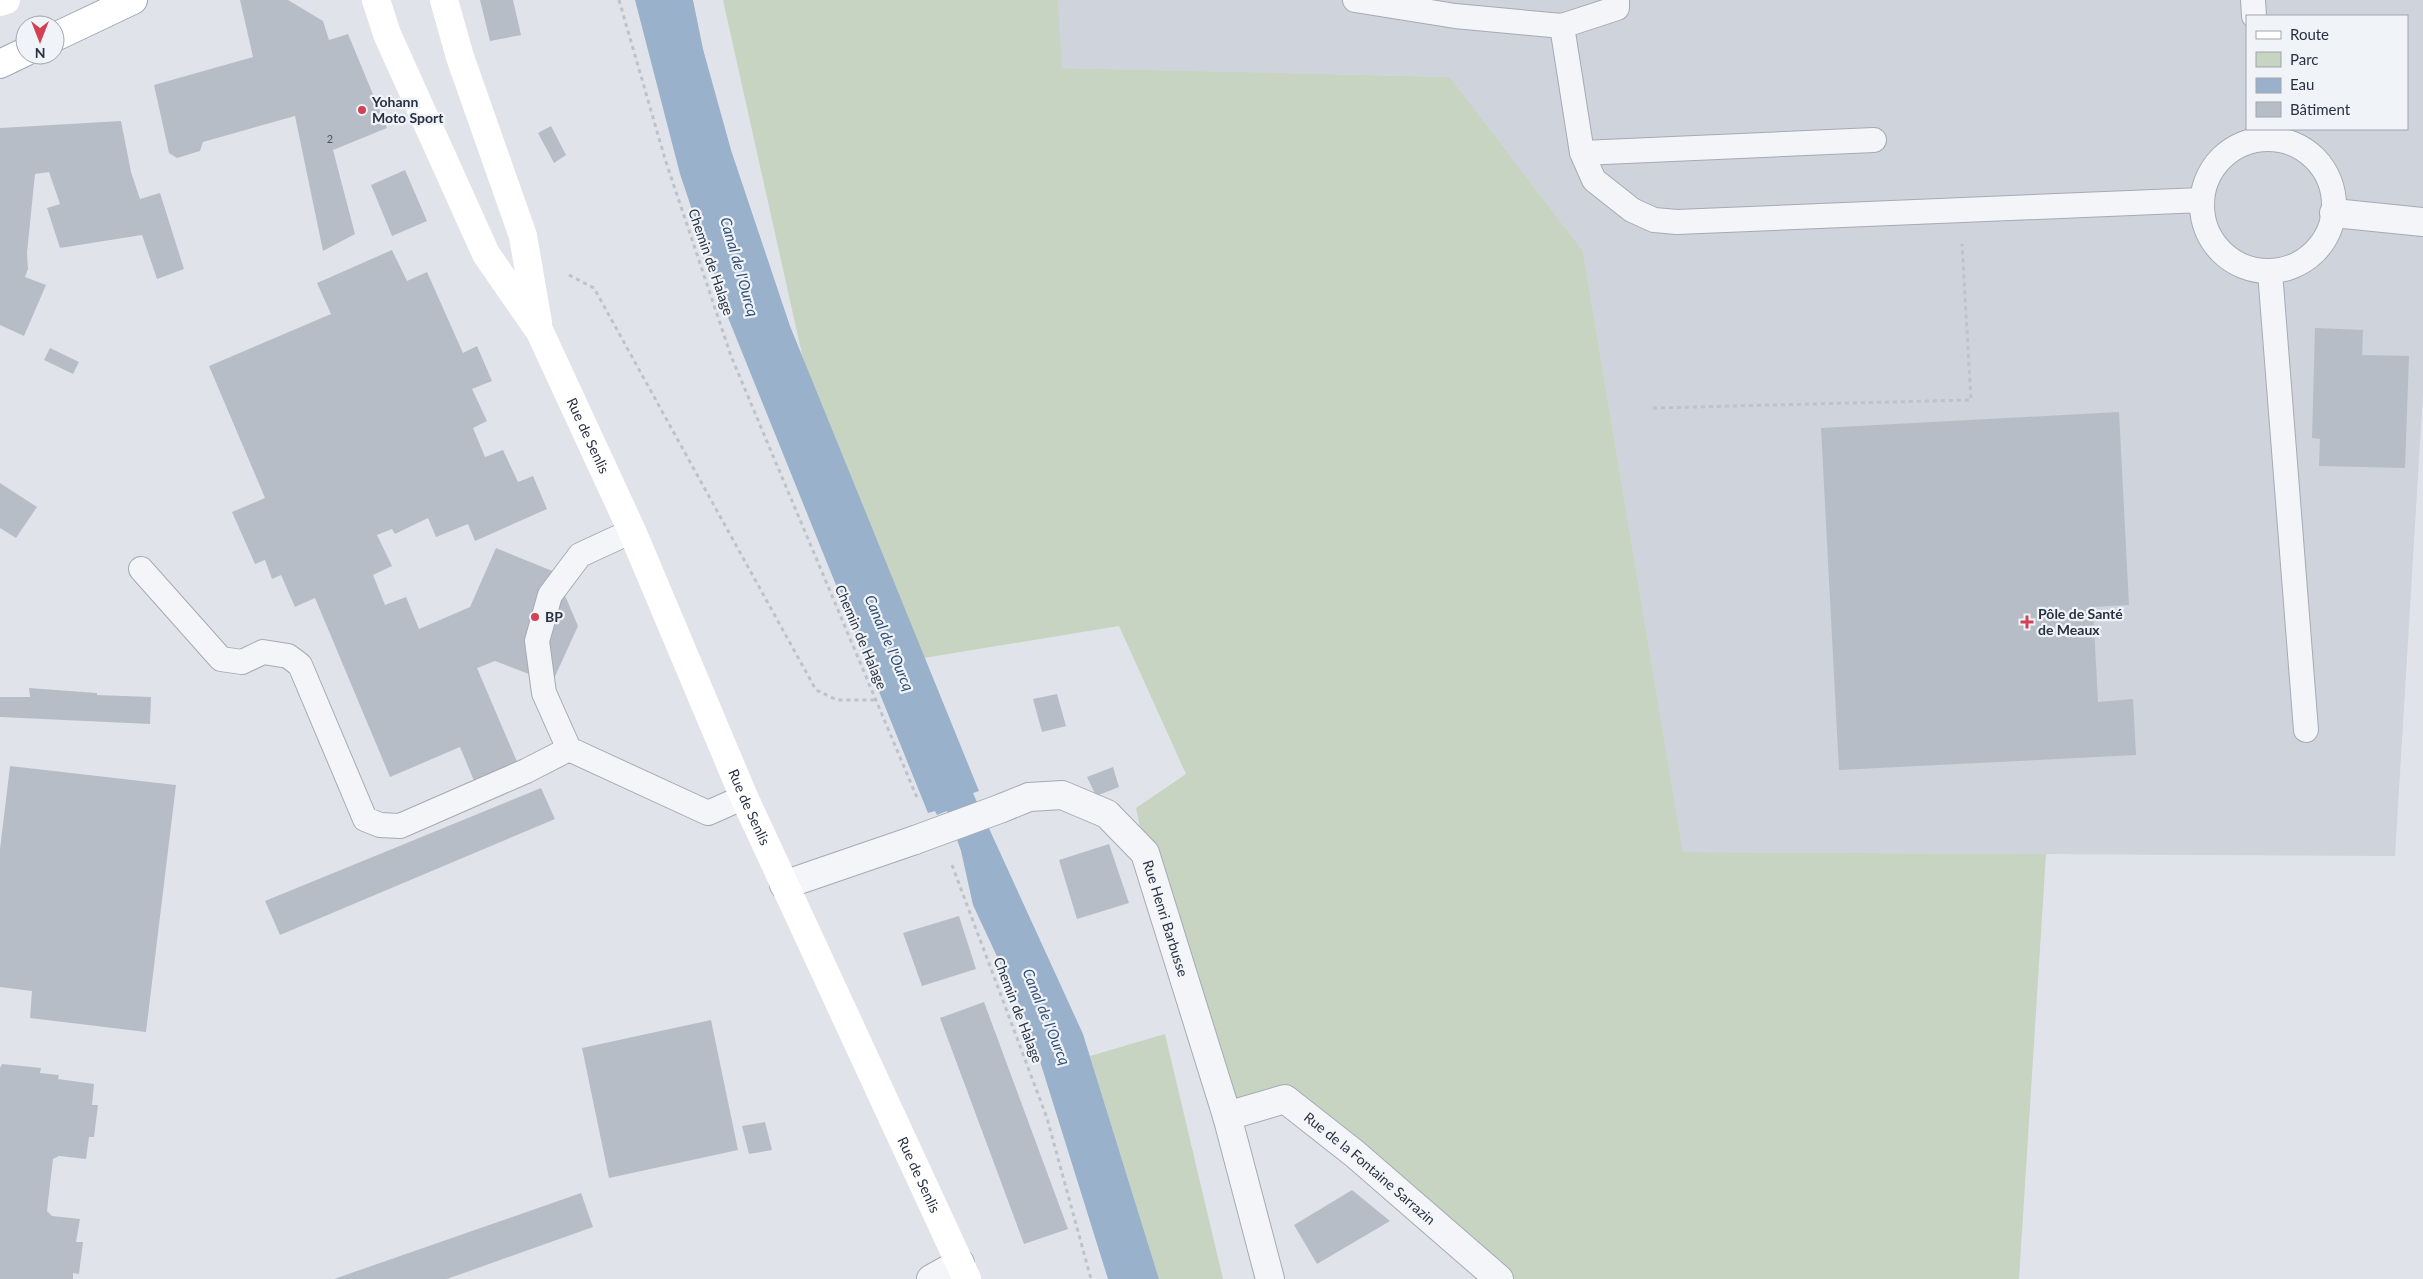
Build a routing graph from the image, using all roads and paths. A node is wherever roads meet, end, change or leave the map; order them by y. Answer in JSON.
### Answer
{"nodes":[{"id":1,"x":6,"y":0,"type":"edge"},
{"id":2,"x":133,"y":0,"type":"edge"},
{"id":3,"x":376,"y":0,"type":"edge"},
{"id":4,"x":444,"y":0,"type":"edge"},
{"id":5,"x":619,"y":0,"type":"edge"},
{"id":6,"x":1355,"y":0,"type":"edge"},
{"id":7,"x":1617,"y":0,"type":"edge"},
{"id":8,"x":2253,"y":0,"type":"edge"},
{"id":9,"x":0,"y":2,"type":"edge"},
{"id":10,"x":2254,"y":15,"type":"edge"},
{"id":11,"x":1562,"y":26,"type":"junction"},
{"id":12,"x":65,"y":32,"type":"edge"},
{"id":13,"x":15,"y":57,"type":"edge"},
{"id":14,"x":0,"y":64,"type":"edge"},
{"id":15,"x":2264,"y":133,"type":"edge"},
{"id":16,"x":1874,"y":140,"type":"dead end"},
{"id":17,"x":1582,"y":153,"type":"junction"},
{"id":18,"x":2202,"y":200,"type":"junction"},
{"id":19,"x":1960,"y":211,"type":"junction"},
{"id":20,"x":2334,"y":213,"type":"junction"},
{"id":21,"x":2423,"y":222,"type":"edge"},
{"id":22,"x":2270,"y":272,"type":"junction"},
{"id":23,"x":569,"y":275,"type":"dead end"},
{"id":24,"x":540,"y":332,"type":"junction"},
{"id":25,"x":1653,"y":408,"type":"dead end"},
{"id":26,"x":632,"y":531,"type":"junction"},
{"id":27,"x":141,"y":569,"type":"dead end"},
{"id":28,"x":875,"y":700,"type":"junction"},
{"id":29,"x":2306,"y":730,"type":"dead end"},
{"id":30,"x":569,"y":749,"type":"junction"},
{"id":31,"x":744,"y":796,"type":"junction"},
{"id":32,"x":920,"y":807,"type":"dead end"},
{"id":33,"x":949,"y":859,"type":"dead end"},
{"id":34,"x":784,"y":885,"type":"junction"},
{"id":35,"x":1227,"y":1116,"type":"junction"},
{"id":36,"x":963,"y":1271,"type":"edge"},
{"id":37,"x":931,"y":1279,"type":"edge"},
{"id":38,"x":1090,"y":1279,"type":"edge"},
{"id":39,"x":1270,"y":1279,"type":"edge"},
{"id":40,"x":1498,"y":1279,"type":"edge"}],
"edges":[{"from":1,"to":9,"type":"main road"},
{"from":2,"to":12,"type":"main road"},
{"from":3,"to":24,"type":"main road","name":"Rue de Senlis"},
{"from":4,"to":24,"type":"main road","name":"Rue de Senlis"},
{"from":5,"to":28,"type":"path","name":"Chemin de Halage"},
{"from":6,"to":11,"type":"lane"},
{"from":7,"to":11,"type":"lane"},
{"from":8,"to":10,"type":"lane"},
{"from":11,"to":17,"type":"lane"},
{"from":13,"to":14,"type":"main road"},
{"from":15,"to":18,"type":"lane"},
{"from":15,"to":20,"type":"lane"},
{"from":16,"to":17,"type":"lane"},
{"from":17,"to":19,"type":"lane"},
{"from":18,"to":19,"type":"lane"},
{"from":18,"to":22,"type":"lane"},
{"from":19,"to":25,"type":"path"},
{"from":20,"to":21,"type":"street"},
{"from":20,"to":22,"type":"lane"},
{"from":22,"to":29,"type":"lane"},
{"from":23,"to":28,"type":"path"},
{"from":24,"to":26,"type":"main road","name":"Rue de Senlis"},
{"from":26,"to":30,"type":"lane"},
{"from":26,"to":31,"type":"main road","name":"Rue de Senlis"},
{"from":27,"to":30,"type":"lane"},
{"from":28,"to":32,"type":"path","name":"Chemin de Halage"},
{"from":30,"to":31,"type":"lane"},
{"from":31,"to":34,"type":"main road","name":"Rue de Senlis"},
{"from":33,"to":38,"type":"path","name":"Chemin de Halage"},
{"from":34,"to":35,"type":"street","name":"Rue Henri Barbusse","bridge":true},
{"from":34,"to":36,"type":"main road","name":"Rue de Senlis"},
{"from":35,"to":39,"type":"street","name":"Rue Henri Barbusse"},
{"from":35,"to":40,"type":"street","name":"Rue de la Fontaine Sarrazin"},
{"from":36,"to":37,"type":"street"}]}
